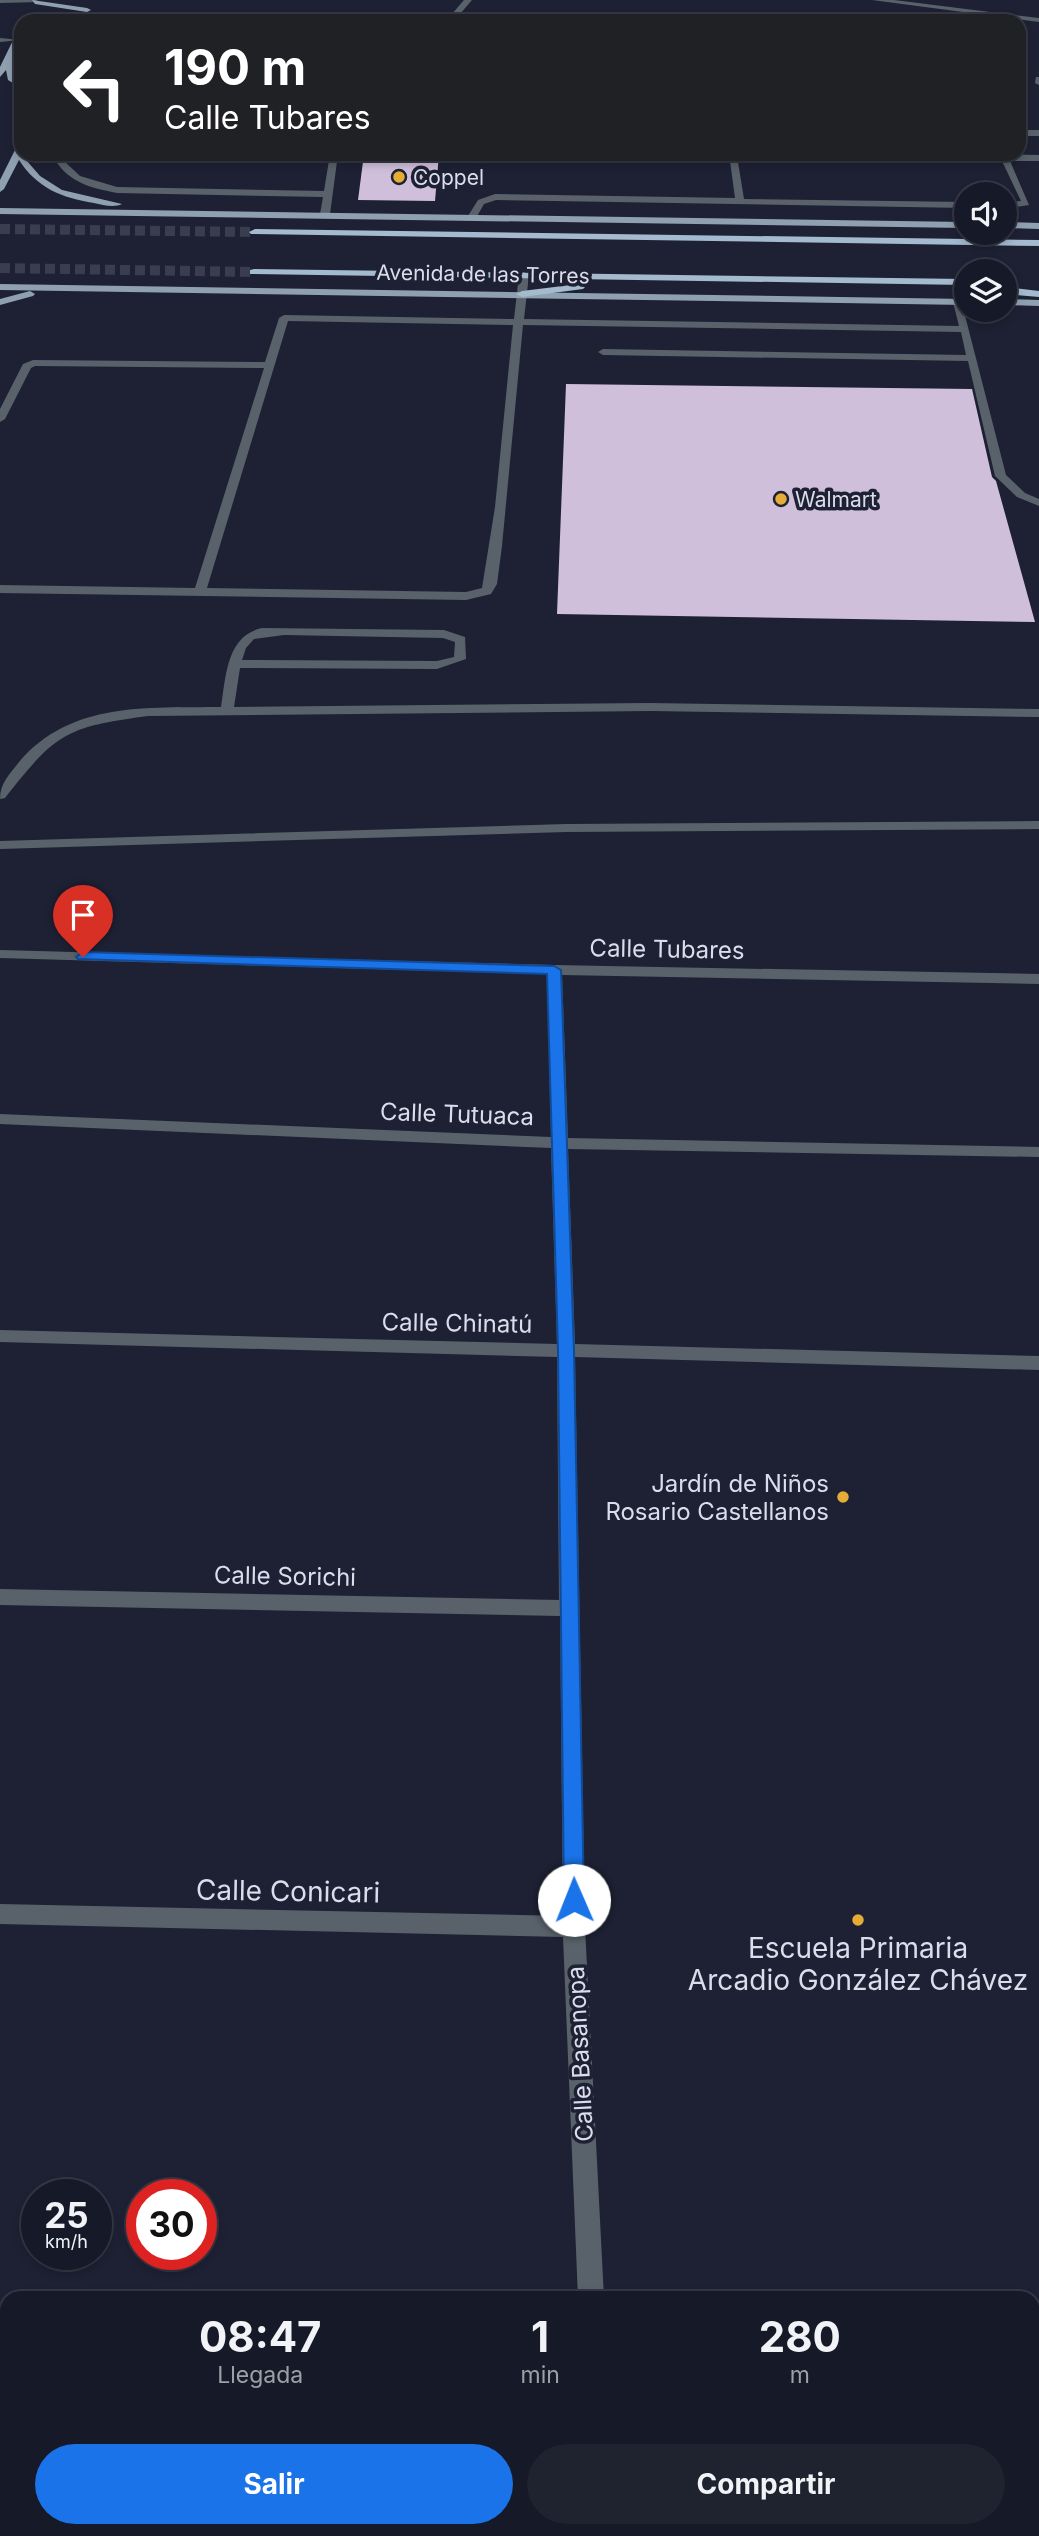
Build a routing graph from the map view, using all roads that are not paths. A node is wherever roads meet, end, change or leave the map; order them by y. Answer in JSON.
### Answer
{"nodes":[{"id":1,"x":92,"y":0,"type":"edge"},
{"id":2,"x":468,"y":0,"type":"edge"},
{"id":3,"x":876,"y":0,"type":"edge"},
{"id":4,"x":0,"y":1,"type":"edge"},
{"id":5,"x":36,"y":1,"type":"edge"},
{"id":6,"x":88,"y":10,"type":"junction"},
{"id":7,"x":31,"y":11,"type":"dead end"},
{"id":8,"x":86,"y":14,"type":"edge"},
{"id":9,"x":456,"y":14,"type":"edge"},
{"id":10,"x":990,"y":14,"type":"edge"},
{"id":11,"x":14,"y":46,"type":"edge"},
{"id":12,"x":9,"y":57,"type":"junction"},
{"id":13,"x":0,"y":75,"type":"edge"},
{"id":14,"x":14,"y":80,"type":"edge"},
{"id":15,"x":14,"y":161,"type":"edge"},
{"id":16,"x":24,"y":161,"type":"edge"},
{"id":17,"x":60,"y":161,"type":"edge"},
{"id":18,"x":333,"y":161,"type":"edge"},
{"id":19,"x":734,"y":161,"type":"edge"},
{"id":20,"x":1006,"y":161,"type":"edge"},
{"id":21,"x":1016,"y":182,"type":"edge"},
{"id":22,"x":1017,"y":184,"type":"edge"},
{"id":23,"x":0,"y":189,"type":"edge"},
{"id":24,"x":328,"y":194,"type":"junction"},
{"id":25,"x":740,"y":201,"type":"junction"},
{"id":26,"x":1017,"y":204,"type":"edge"},
{"id":27,"x":954,"y":205,"type":"edge"},
{"id":28,"x":0,"y":211,"type":"edge"},
{"id":29,"x":187,"y":214,"type":"junction"},
{"id":30,"x":325,"y":214,"type":"junction"},
{"id":31,"x":473,"y":216,"type":"junction"},
{"id":32,"x":954,"y":225,"type":"edge"},
{"id":33,"x":1017,"y":225,"type":"edge"},
{"id":34,"x":1039,"y":226,"type":"edge"},
{"id":35,"x":255,"y":232,"type":"tunnel mouth"},
{"id":36,"x":1039,"y":243,"type":"edge"},
{"id":37,"x":254,"y":272,"type":"tunnel mouth"},
{"id":38,"x":524,"y":275,"type":"junction"},
{"id":39,"x":660,"y":277,"type":"junction"},
{"id":40,"x":1017,"y":282,"type":"edge"},
{"id":41,"x":954,"y":283,"type":"edge"},
{"id":42,"x":1039,"y":283,"type":"edge"},
{"id":43,"x":0,"y":287,"type":"edge"},
{"id":44,"x":86,"y":287,"type":"junction"},
{"id":45,"x":1017,"y":291,"type":"edge"},
{"id":46,"x":522,"y":294,"type":"junction"},
{"id":47,"x":1039,"y":294,"type":"edge"},
{"id":48,"x":0,"y":302,"type":"edge"},
{"id":49,"x":954,"y":302,"type":"edge"},
{"id":50,"x":1017,"y":302,"type":"edge"},
{"id":51,"x":1039,"y":303,"type":"edge"},
{"id":52,"x":517,"y":321,"type":"junction"},
{"id":53,"x":964,"y":322,"type":"edge"},
{"id":54,"x":965,"y":329,"type":"junction"},
{"id":55,"x":603,"y":352,"type":"dead end"},
{"id":56,"x":972,"y":358,"type":"junction"},
{"id":57,"x":269,"y":365,"type":"junction"},
{"id":58,"x":0,"y":419,"type":"edge"},
{"id":59,"x":1039,"y":503,"type":"edge"},
{"id":60,"x":0,"y":589,"type":"edge"},
{"id":61,"x":200,"y":593,"type":"junction"},
{"id":62,"x":236,"y":664,"type":"junction"},
{"id":63,"x":227,"y":710,"type":"junction"},
{"id":64,"x":1039,"y":713,"type":"edge"},
{"id":65,"x":0,"y":795,"type":"edge"},
{"id":66,"x":1039,"y":825,"type":"edge"},
{"id":67,"x":0,"y":845,"type":"edge"},
{"id":68,"x":0,"y":954,"type":"edge"},
{"id":69,"x":554,"y":970,"type":"junction"},
{"id":70,"x":1039,"y":979,"type":"edge"},
{"id":71,"x":0,"y":1119,"type":"edge"},
{"id":72,"x":559,"y":1143,"type":"junction"},
{"id":73,"x":1039,"y":1152,"type":"edge"},
{"id":74,"x":0,"y":1336,"type":"edge"},
{"id":75,"x":566,"y":1351,"type":"junction"},
{"id":76,"x":1039,"y":1363,"type":"edge"},
{"id":77,"x":0,"y":1597,"type":"edge"},
{"id":78,"x":568,"y":1608,"type":"junction"},
{"id":79,"x":0,"y":1914,"type":"edge"},
{"id":80,"x":574,"y":1927,"type":"junction"},
{"id":81,"x":591,"y":2291,"type":"edge"}],
"edges":[{"from":1,"to":6,"type":"main road"},
{"from":2,"to":9,"type":"street"},
{"from":3,"to":10,"type":"street"},
{"from":4,"to":5,"type":"street"},
{"from":5,"to":6,"type":"main road"},
{"from":5,"to":7,"type":"main road"},
{"from":6,"to":8,"type":"main road"},
{"from":11,"to":12,"type":"main road"},
{"from":12,"to":13,"type":"main road"},
{"from":12,"to":14,"type":"main road"},
{"from":15,"to":23,"type":"main road"},
{"from":16,"to":29,"type":"main road"},
{"from":17,"to":24,"type":"street"},
{"from":18,"to":24,"type":"street"},
{"from":19,"to":25,"type":"street"},
{"from":20,"to":21,"type":"street"},
{"from":22,"to":26,"type":"street"},
{"from":24,"to":30,"type":"street"},
{"from":25,"to":27,"type":"street"},
{"from":25,"to":31,"type":"street"},
{"from":28,"to":29,"type":"main road"},
{"from":29,"to":30,"type":"main road"},
{"from":30,"to":31,"type":"main road"},
{"from":31,"to":32,"type":"main road"},
{"from":33,"to":34,"type":"main road"},
{"from":35,"to":36,"type":"highway","name":"Avenida de las Torres"},
{"from":37,"to":38,"type":"highway","name":"Avenida de las Torres"},
{"from":38,"to":39,"type":"highway","name":"Avenida de las Torres"},
{"from":38,"to":46,"type":"street"},
{"from":39,"to":41,"type":"highway","name":"Avenida de las Torres"},
{"from":39,"to":46,"type":"highway"},
{"from":40,"to":42,"type":"highway"},
{"from":43,"to":44,"type":"main road","name":"Avenida de las Torres"},
{"from":44,"to":46,"type":"main road","name":"Avenida de las Torres"},
{"from":44,"to":48,"type":"main road"},
{"from":45,"to":47,"type":"highway"},
{"from":46,"to":49,"type":"main road","name":"Avenida de las Torres"},
{"from":46,"to":52,"type":"street"},
{"from":50,"to":51,"type":"main road"},
{"from":52,"to":54,"type":"street"},
{"from":52,"to":57,"type":"street"},
{"from":52,"to":61,"type":"street"},
{"from":53,"to":54,"type":"street"},
{"from":54,"to":56,"type":"street"},
{"from":55,"to":56,"type":"street"},
{"from":56,"to":59,"type":"street"},
{"from":57,"to":58,"type":"street"},
{"from":57,"to":61,"type":"street"},
{"from":60,"to":61,"type":"street"},
{"from":62,"to":62,"type":"street"},
{"from":62,"to":63,"type":"street"},
{"from":63,"to":64,"type":"street"},
{"from":63,"to":65,"type":"street"},
{"from":66,"to":67,"type":"street"},
{"from":68,"to":69,"type":"street","name":"Calle Tubares"},
{"from":69,"to":70,"type":"street","name":"Calle Tubares"},
{"from":69,"to":72,"type":"street","name":"Calle Basanopa"},
{"from":71,"to":72,"type":"street","name":"Calle Tutuaca"},
{"from":72,"to":73,"type":"street","name":"Calle Tutuaca"},
{"from":72,"to":75,"type":"street","name":"Calle Basanopa"},
{"from":74,"to":75,"type":"street","name":"Calle Chinatú"},
{"from":75,"to":76,"type":"street","name":"Calle Chinatú"},
{"from":75,"to":78,"type":"street","name":"Calle Basanopa"},
{"from":77,"to":78,"type":"street","name":"Calle Sorichi"},
{"from":78,"to":80,"type":"street","name":"Calle Basanopa"},
{"from":79,"to":80,"type":"street","name":"Calle Conicari"},
{"from":80,"to":81,"type":"street","name":"Calle Basanopa"}]}
